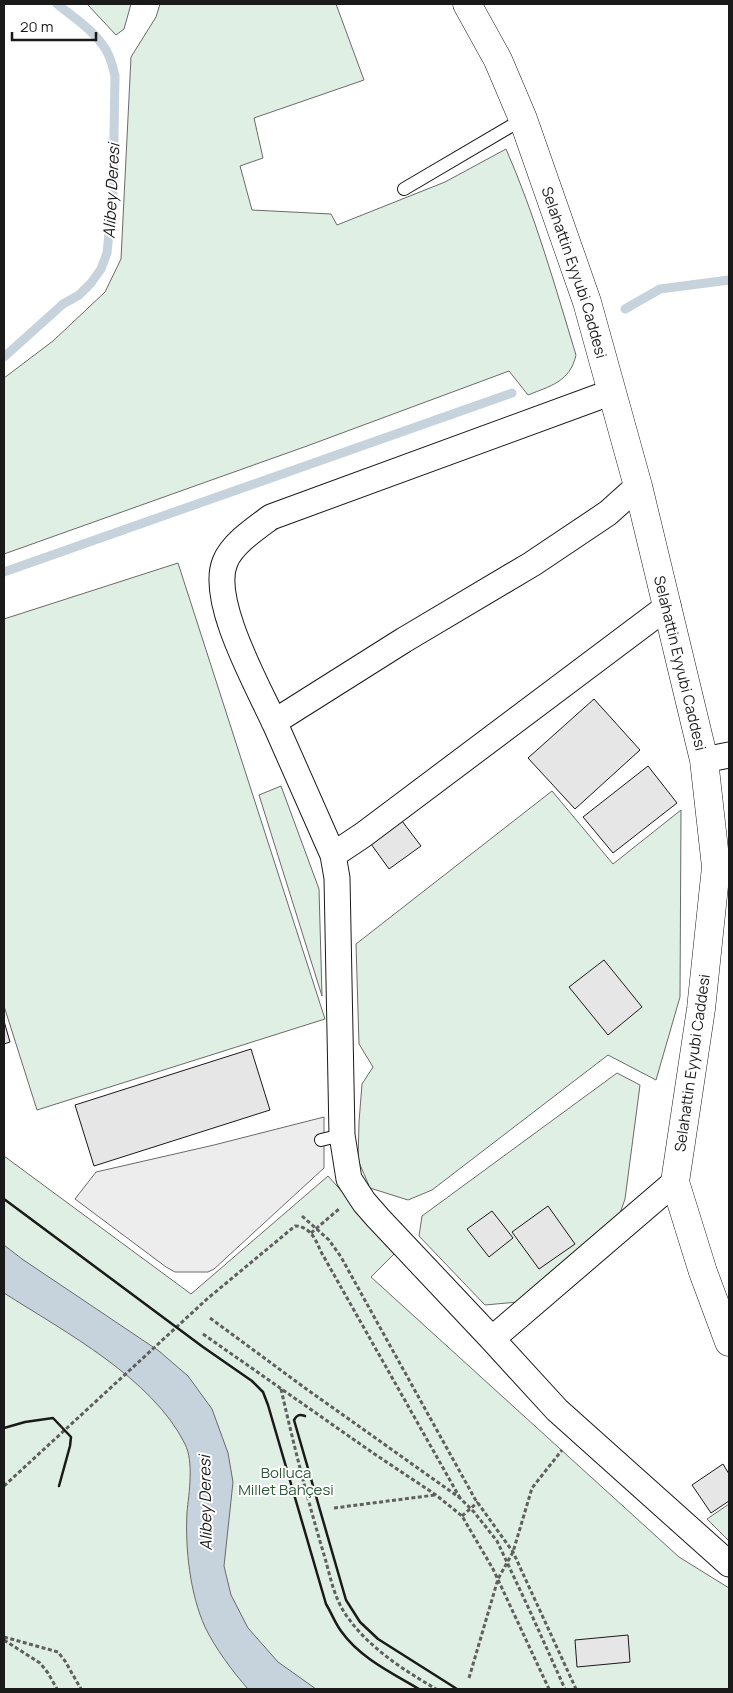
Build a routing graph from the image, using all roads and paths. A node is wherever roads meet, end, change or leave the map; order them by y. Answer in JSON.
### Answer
{"nodes":[{"id":1,"x":467,"y":4,"type":"edge"},
{"id":2,"x":523,"y":119,"type":"junction"},
{"id":3,"x":404,"y":188,"type":"dead end"},
{"id":4,"x":612,"y":392,"type":"junction"},
{"id":5,"x":638,"y":486,"type":"junction"},
{"id":6,"x":668,"y":606,"type":"junction"},
{"id":7,"x":274,"y":722,"type":"junction"},
{"id":8,"x":716,"y":757,"type":"edge"},
{"id":9,"x":333,"y":855,"type":"junction"},
{"id":10,"x":675,"y":1182,"type":"junction"},
{"id":11,"x":358,"y":1194,"type":"junction"},
{"id":12,"x":302,"y":1216,"type":"dead end"},
{"id":13,"x":316,"y":1228,"type":"junction"},
{"id":14,"x":310,"y":1233,"type":"junction"},
{"id":15,"x":210,"y":1318,"type":"dead end"},
{"id":16,"x":204,"y":1334,"type":"dead end"},
{"id":17,"x":492,"y":1339,"type":"junction"},
{"id":18,"x":729,"y":1342,"type":"edge"},
{"id":19,"x":281,"y":1389,"type":"junction"},
{"id":20,"x":579,"y":1429,"type":"junction"},
{"id":21,"x":4,"y":1486,"type":"edge"},
{"id":22,"x":436,"y":1495,"type":"junction"},
{"id":23,"x":460,"y":1498,"type":"junction"},
{"id":24,"x":478,"y":1502,"type":"junction"},
{"id":25,"x":334,"y":1508,"type":"dead end"},
{"id":26,"x":471,"y":1508,"type":"junction"},
{"id":27,"x":462,"y":1516,"type":"junction"},
{"id":28,"x":513,"y":1552,"type":"junction"},
{"id":29,"x":508,"y":1563,"type":"junction"},
{"id":30,"x":729,"y":1564,"type":"edge"},
{"id":31,"x":498,"y":1579,"type":"junction"},
{"id":32,"x":4,"y":1639,"type":"edge"},
{"id":33,"x":469,"y":1678,"type":"dead end"},
{"id":34,"x":58,"y":1689,"type":"edge"},
{"id":35,"x":81,"y":1689,"type":"edge"},
{"id":36,"x":436,"y":1689,"type":"edge"},
{"id":37,"x":549,"y":1689,"type":"edge"},
{"id":38,"x":565,"y":1689,"type":"edge"},
{"id":39,"x":576,"y":1689,"type":"edge"}],
"edges":[{"from":1,"to":2,"type":"street","name":"Selahattin Eyyubi Caddesi"},
{"from":2,"to":3,"type":"lane"},
{"from":2,"to":4,"type":"street","name":"Selahattin Eyyubi Caddesi"},
{"from":4,"to":5,"type":"street","name":"Selahattin Eyyubi Caddesi"},
{"from":4,"to":7,"type":"street"},
{"from":5,"to":6,"type":"street","name":"Selahattin Eyyubi Caddesi"},
{"from":5,"to":7,"type":"street"},
{"from":6,"to":8,"type":"street","name":"Selahattin Eyyubi Caddesi"},
{"from":6,"to":9,"type":"street"},
{"from":7,"to":9,"type":"street"},
{"from":8,"to":10,"type":"street","name":"Selahattin Eyyubi Caddesi"},
{"from":9,"to":11,"type":"street"},
{"from":10,"to":17,"type":"street"},
{"from":10,"to":18,"type":"street","name":"Selahattin Eyyubi Caddesi"},
{"from":11,"to":13,"type":"path"},
{"from":11,"to":17,"type":"street"},
{"from":12,"to":13,"type":"path"},
{"from":13,"to":14,"type":"path"},
{"from":13,"to":24,"type":"path"},
{"from":14,"to":21,"type":"path"},
{"from":14,"to":23,"type":"path"},
{"from":15,"to":23,"type":"path"},
{"from":16,"to":19,"type":"path"},
{"from":17,"to":20,"type":"street"},
{"from":19,"to":22,"type":"path"},
{"from":19,"to":36,"type":"path"},
{"from":20,"to":28,"type":"path"},
{"from":20,"to":30,"type":"street"},
{"from":22,"to":25,"type":"path"},
{"from":22,"to":27,"type":"path"},
{"from":23,"to":26,"type":"path"},
{"from":24,"to":26,"type":"path"},
{"from":24,"to":28,"type":"path"},
{"from":26,"to":27,"type":"path"},
{"from":26,"to":29,"type":"path"},
{"from":27,"to":31,"type":"path"},
{"from":28,"to":29,"type":"path"},
{"from":28,"to":39,"type":"path"},
{"from":29,"to":31,"type":"path"},
{"from":29,"to":38,"type":"path"},
{"from":31,"to":33,"type":"path"},
{"from":31,"to":37,"type":"path"},
{"from":32,"to":34,"type":"path"},
{"from":32,"to":35,"type":"path"}]}
